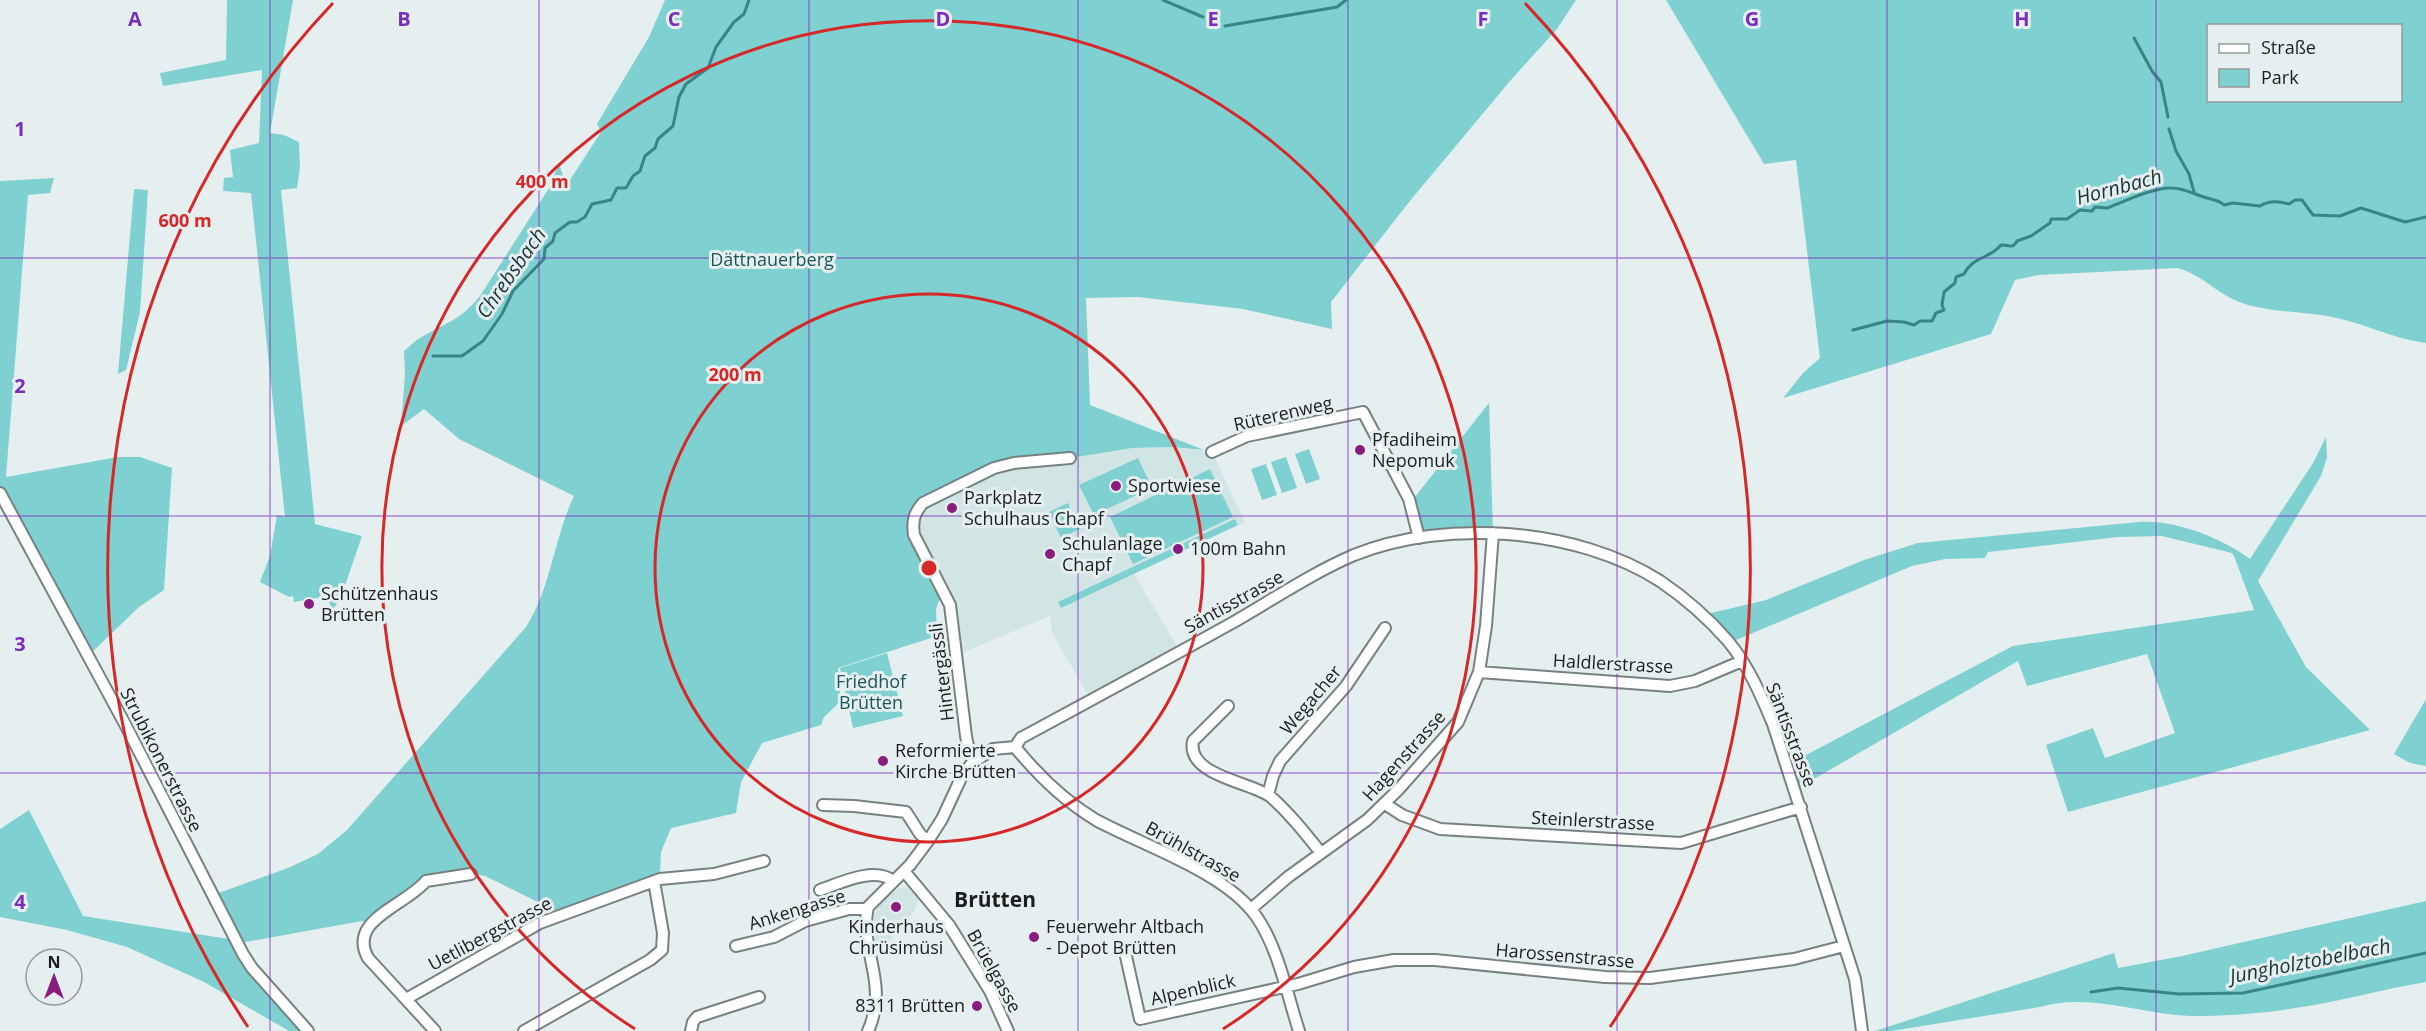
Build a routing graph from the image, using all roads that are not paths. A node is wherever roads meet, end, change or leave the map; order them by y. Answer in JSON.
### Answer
{"nodes":[{"id":1,"x":1212,"y":452,"type":"dead end"},
{"id":2,"x":1070,"y":458,"type":"dead end"},
{"id":3,"x":0,"y":493,"type":"edge"},
{"id":4,"x":1493,"y":533,"type":"junction"},
{"id":5,"x":1419,"y":538,"type":"junction"},
{"id":6,"x":1385,"y":628,"type":"dead end"},
{"id":7,"x":1742,"y":661,"type":"junction"},
{"id":8,"x":1479,"y":672,"type":"junction"},
{"id":9,"x":1228,"y":706,"type":"dead end"},
{"id":10,"x":1015,"y":747,"type":"junction"},
{"id":11,"x":977,"y":759,"type":"junction"},
{"id":12,"x":1268,"y":795,"type":"junction"},
{"id":13,"x":1385,"y":804,"type":"junction"},
{"id":14,"x":823,"y":805,"type":"dead end"},
{"id":15,"x":1801,"y":807,"type":"junction"},
{"id":16,"x":928,"y":842,"type":"junction"},
{"id":17,"x":1322,"y":853,"type":"junction"},
{"id":18,"x":764,"y":861,"type":"dead end"},
{"id":19,"x":904,"y":871,"type":"junction"},
{"id":20,"x":471,"y":874,"type":"dead end"},
{"id":21,"x":657,"y":880,"type":"junction"},
{"id":22,"x":893,"y":881,"type":"junction"},
{"id":23,"x":820,"y":890,"type":"dead end"},
{"id":24,"x":867,"y":909,"type":"junction"},
{"id":25,"x":1251,"y":909,"type":"junction"},
{"id":26,"x":736,"y":946,"type":"dead end"},
{"id":27,"x":1844,"y":946,"type":"junction"},
{"id":28,"x":1125,"y":952,"type":"dead end"},
{"id":29,"x":1285,"y":987,"type":"junction"},
{"id":30,"x":759,"y":997,"type":"dead end"},
{"id":31,"x":406,"y":999,"type":"junction"},
{"id":32,"x":308,"y":1031,"type":"edge"},
{"id":33,"x":435,"y":1031,"type":"edge"},
{"id":34,"x":524,"y":1031,"type":"edge"},
{"id":35,"x":691,"y":1031,"type":"edge"},
{"id":36,"x":868,"y":1031,"type":"edge"},
{"id":37,"x":1008,"y":1031,"type":"edge"},
{"id":38,"x":1299,"y":1031,"type":"edge"},
{"id":39,"x":1862,"y":1031,"type":"edge"}],
"edges":[{"from":1,"to":5,"type":"street","name":"Rüterenweg"},
{"from":2,"to":11,"type":"street","name":"Hintergässli"},
{"from":3,"to":32,"type":"street","name":"Strubikonerstrasse"},
{"from":4,"to":5,"type":"street","name":"Säntisstrasse"},
{"from":4,"to":7,"type":"street","name":"Säntisstrasse"},
{"from":4,"to":8,"type":"street","name":"Hagenstrasse"},
{"from":5,"to":10,"type":"street","name":"Säntisstrasse"},
{"from":6,"to":12,"type":"street","name":"Wegacher"},
{"from":7,"to":8,"type":"street","name":"Haldlerstrasse"},
{"from":7,"to":15,"type":"street","name":"Säntisstrasse"},
{"from":8,"to":13,"type":"street","name":"Hagenstrasse"},
{"from":9,"to":12,"type":"street"},
{"from":10,"to":11,"type":"street","name":"Säntisstrasse"},
{"from":10,"to":25,"type":"street","name":"Brühlstrasse"},
{"from":11,"to":16,"type":"street"},
{"from":12,"to":17,"type":"street"},
{"from":13,"to":15,"type":"street","name":"Steinlerstrasse"},
{"from":13,"to":17,"type":"street","name":"Hagenstrasse"},
{"from":14,"to":16,"type":"street"},
{"from":15,"to":27,"type":"street","name":"Säntisstrasse"},
{"from":16,"to":19,"type":"street"},
{"from":17,"to":25,"type":"street","name":"Hagenstrasse"},
{"from":18,"to":21,"type":"street","name":"Uetlibergstrasse"},
{"from":19,"to":22,"type":"street"},
{"from":19,"to":37,"type":"street","name":"Brüelgasse"},
{"from":20,"to":31,"type":"street"},
{"from":21,"to":31,"type":"street","name":"Uetlibergstrasse"},
{"from":21,"to":34,"type":"street"},
{"from":22,"to":23,"type":"street"},
{"from":22,"to":24,"type":"street"},
{"from":24,"to":26,"type":"street","name":"Ankengasse"},
{"from":24,"to":36,"type":"street"},
{"from":25,"to":29,"type":"street","name":"Brühlstrasse"},
{"from":27,"to":29,"type":"street","name":"Harossenstrasse"},
{"from":27,"to":39,"type":"street","name":"Säntisstrasse"},
{"from":28,"to":29,"type":"street","name":"Alpenblick"},
{"from":29,"to":38,"type":"street","name":"Brühlstrasse"},
{"from":30,"to":35,"type":"street"},
{"from":31,"to":33,"type":"street"}]}
